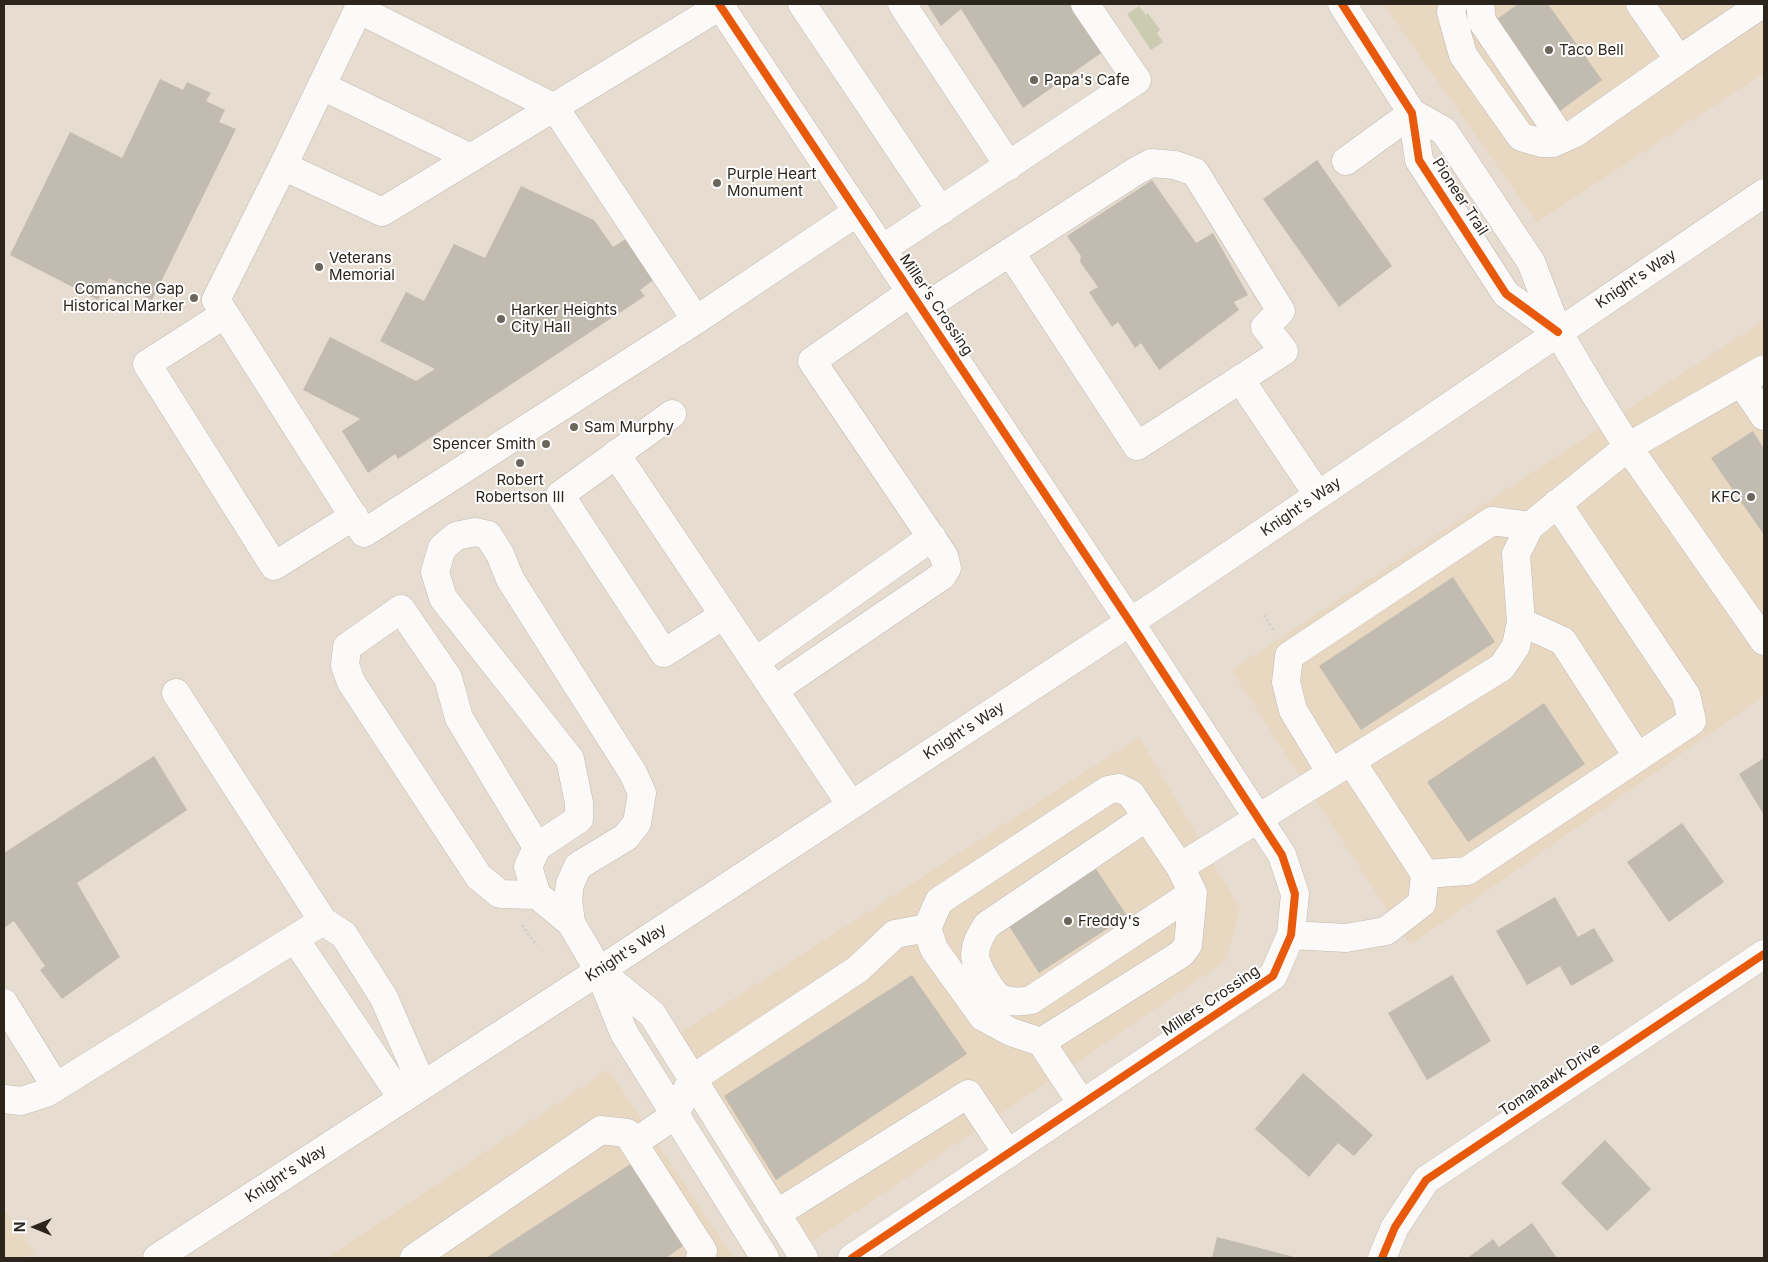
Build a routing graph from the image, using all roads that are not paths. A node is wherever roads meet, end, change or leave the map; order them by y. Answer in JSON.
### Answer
{"nodes":[{"id":1,"x":802,"y":4,"type":"edge"},
{"id":2,"x":902,"y":4,"type":"edge"},
{"id":3,"x":1085,"y":4,"type":"edge"},
{"id":4,"x":1342,"y":4,"type":"edge"},
{"id":5,"x":1453,"y":4,"type":"edge"},
{"id":6,"x":1480,"y":4,"type":"edge"},
{"id":7,"x":1640,"y":4,"type":"edge"},
{"id":8,"x":1762,"y":4,"type":"edge"},
{"id":9,"x":720,"y":5,"type":"edge"},
{"id":10,"x":360,"y":7,"type":"edge"},
{"id":11,"x":1679,"y":60,"type":"junction"},
{"id":12,"x":322,"y":86,"type":"junction"},
{"id":13,"x":555,"y":108,"type":"junction"},
{"id":14,"x":1412,"y":113,"type":"junction"},
{"id":15,"x":1562,"y":139,"type":"junction"},
{"id":16,"x":471,"y":158,"type":"junction"},
{"id":17,"x":1346,"y":161,"type":"dead end"},
{"id":18,"x":283,"y":166,"type":"junction"},
{"id":19,"x":1009,"y":166,"type":"junction"},
{"id":20,"x":1764,"y":193,"type":"edge"},
{"id":21,"x":941,"y":211,"type":"junction"},
{"id":22,"x":857,"y":212,"type":"junction"},
{"id":23,"x":882,"y":250,"type":"junction"},
{"id":24,"x":1010,"y":252,"type":"junction"},
{"id":25,"x":916,"y":300,"type":"junction"},
{"id":26,"x":225,"y":314,"type":"junction"},
{"id":27,"x":696,"y":320,"type":"junction"},
{"id":28,"x":1558,"y":332,"type":"junction"},
{"id":29,"x":1753,"y":375,"type":"edge"},
{"id":30,"x":1240,"y":379,"type":"junction"},
{"id":31,"x":672,"y":414,"type":"dead end"},
{"id":32,"x":1764,"y":416,"type":"edge"},
{"id":33,"x":1628,"y":447,"type":"junction"},
{"id":34,"x":616,"y":454,"type":"junction"},
{"id":35,"x":1318,"y":495,"type":"junction"},
{"id":36,"x":1557,"y":503,"type":"junction"},
{"id":37,"x":354,"y":516,"type":"junction"},
{"id":38,"x":1530,"y":526,"type":"junction"},
{"id":39,"x":932,"y":537,"type":"junction"},
{"id":40,"x":724,"y":615,"type":"junction"},
{"id":41,"x":1130,"y":622,"type":"junction"},
{"id":42,"x":1521,"y":622,"type":"junction"},
{"id":43,"x":1764,"y":642,"type":"edge"},
{"id":44,"x":755,"y":662,"type":"junction"},
{"id":45,"x":774,"y":690,"type":"junction"},
{"id":46,"x":176,"y":694,"type":"dead end"},
{"id":47,"x":1637,"y":756,"type":"junction"},
{"id":48,"x":1341,"y":767,"type":"junction"},
{"id":49,"x":850,"y":805,"type":"junction"},
{"id":50,"x":1147,"y":817,"type":"junction"},
{"id":51,"x":1258,"y":818,"type":"junction"},
{"id":52,"x":537,"y":847,"type":"junction"},
{"id":53,"x":1180,"y":867,"type":"junction"},
{"id":54,"x":1425,"y":874,"type":"junction"},
{"id":55,"x":1193,"y":893,"type":"junction"},
{"id":56,"x":537,"y":895,"type":"junction"},
{"id":57,"x":323,"y":921,"type":"junction"},
{"id":58,"x":571,"y":923,"type":"junction"},
{"id":59,"x":927,"y":928,"type":"junction"},
{"id":60,"x":1291,"y":935,"type":"junction"},
{"id":61,"x":295,"y":939,"type":"junction"},
{"id":62,"x":1764,"y":954,"type":"edge"},
{"id":63,"x":599,"y":972,"type":"junction"},
{"id":64,"x":4,"y":1003,"type":"edge"},
{"id":65,"x":1041,"y":1042,"type":"junction"},
{"id":66,"x":692,"y":1079,"type":"junction"},
{"id":67,"x":56,"y":1087,"type":"junction"},
{"id":68,"x":412,"y":1092,"type":"junction"},
{"id":69,"x":4,"y":1099,"type":"edge"},
{"id":70,"x":1082,"y":1104,"type":"junction"},
{"id":71,"x":674,"y":1115,"type":"junction"},
{"id":72,"x":634,"y":1143,"type":"junction"},
{"id":73,"x":1008,"y":1154,"type":"junction"},
{"id":74,"x":776,"y":1214,"type":"junction"},
{"id":75,"x":157,"y":1258,"type":"edge"},
{"id":76,"x":414,"y":1258,"type":"edge"},
{"id":77,"x":700,"y":1258,"type":"edge"},
{"id":78,"x":765,"y":1258,"type":"edge"},
{"id":79,"x":804,"y":1258,"type":"edge"},
{"id":80,"x":852,"y":1258,"type":"edge"},
{"id":81,"x":1382,"y":1258,"type":"edge"}],
"edges":[{"from":1,"to":21,"type":"street"},
{"from":2,"to":19,"type":"street"},
{"from":3,"to":19,"type":"street"},
{"from":4,"to":14,"type":"street","name":"Pioneer Trail"},
{"from":5,"to":15,"type":"street"},
{"from":6,"to":15,"type":"street"},
{"from":7,"to":11,"type":"street"},
{"from":8,"to":11,"type":"street"},
{"from":9,"to":13,"type":"street"},
{"from":9,"to":22,"type":"street","name":"Miller's Crossing"},
{"from":10,"to":12,"type":"street"},
{"from":10,"to":13,"type":"street"},
{"from":11,"to":15,"type":"street"},
{"from":12,"to":16,"type":"street"},
{"from":12,"to":18,"type":"street"},
{"from":13,"to":16,"type":"street"},
{"from":13,"to":27,"type":"street"},
{"from":14,"to":17,"type":"street"},
{"from":14,"to":28,"type":"street","name":"Pioneer Trail"},
{"from":14,"to":28,"type":"street","name":"Pioneer Trail"},
{"from":16,"to":18,"type":"street"},
{"from":18,"to":26,"type":"street"},
{"from":19,"to":21,"type":"street"},
{"from":20,"to":28,"type":"street","name":"Knight's Way"},
{"from":21,"to":23,"type":"street"},
{"from":22,"to":23,"type":"street","name":"Miller's Crossing"},
{"from":22,"to":27,"type":"street"},
{"from":23,"to":25,"type":"street","name":"Miller's Crossing"},
{"from":24,"to":25,"type":"street"},
{"from":24,"to":30,"type":"street"},
{"from":24,"to":30,"type":"street"},
{"from":25,"to":39,"type":"street"},
{"from":25,"to":41,"type":"street","name":"Miller's Crossing"},
{"from":26,"to":37,"type":"street"},
{"from":26,"to":37,"type":"street"},
{"from":27,"to":37,"type":"street"},
{"from":28,"to":33,"type":"street"},
{"from":28,"to":35,"type":"street","name":"Knight's Way"},
{"from":29,"to":32,"type":"street"},
{"from":29,"to":33,"type":"street"},
{"from":30,"to":35,"type":"street"},
{"from":31,"to":34,"type":"street"},
{"from":33,"to":36,"type":"street"},
{"from":33,"to":43,"type":"street"},
{"from":34,"to":40,"type":"street"},
{"from":34,"to":40,"type":"street"},
{"from":35,"to":41,"type":"street","name":"Knight's Way"},
{"from":36,"to":38,"type":"street"},
{"from":36,"to":47,"type":"street"},
{"from":38,"to":42,"type":"street"},
{"from":38,"to":48,"type":"street"},
{"from":39,"to":44,"type":"street"},
{"from":39,"to":45,"type":"street"},
{"from":40,"to":44,"type":"street"},
{"from":41,"to":49,"type":"street","name":"Knight's Way"},
{"from":41,"to":51,"type":"street","name":"Millers Crossing"},
{"from":42,"to":47,"type":"street"},
{"from":42,"to":48,"type":"street"},
{"from":44,"to":45,"type":"street"},
{"from":45,"to":49,"type":"street"},
{"from":46,"to":57,"type":"street"},
{"from":47,"to":54,"type":"street"},
{"from":48,"to":51,"type":"street"},
{"from":48,"to":54,"type":"street"},
{"from":49,"to":63,"type":"street","name":"Knight's Way"},
{"from":50,"to":53,"type":"street"},
{"from":50,"to":55,"type":"street"},
{"from":50,"to":59,"type":"street"},
{"from":51,"to":53,"type":"street"},
{"from":51,"to":60,"type":"street","name":"Millers Crossing"},
{"from":52,"to":56,"type":"street"},
{"from":52,"to":56,"type":"street"},
{"from":52,"to":58,"type":"street"},
{"from":53,"to":55,"type":"street"},
{"from":54,"to":60,"type":"street"},
{"from":55,"to":65,"type":"street"},
{"from":56,"to":58,"type":"street"},
{"from":57,"to":61,"type":"street"},
{"from":57,"to":68,"type":"street"},
{"from":58,"to":63,"type":"street"},
{"from":59,"to":65,"type":"street"},
{"from":59,"to":66,"type":"street"},
{"from":60,"to":70,"type":"street","name":"Millers Crossing"},
{"from":61,"to":67,"type":"street"},
{"from":61,"to":68,"type":"street"},
{"from":62,"to":81,"type":"street","name":"Tomahawk Drive"},
{"from":63,"to":66,"type":"street"},
{"from":63,"to":68,"type":"street","name":"Knight's Way"},
{"from":63,"to":71,"type":"street"},
{"from":64,"to":67,"type":"street"},
{"from":65,"to":70,"type":"street"},
{"from":66,"to":71,"type":"street"},
{"from":66,"to":74,"type":"street"},
{"from":67,"to":69,"type":"street"},
{"from":68,"to":75,"type":"street","name":"Knight's Way"},
{"from":70,"to":73,"type":"street","name":"Millers Crossing"},
{"from":71,"to":72,"type":"street"},
{"from":71,"to":78,"type":"street"},
{"from":72,"to":76,"type":"street"},
{"from":72,"to":77,"type":"street"},
{"from":73,"to":74,"type":"street"},
{"from":73,"to":80,"type":"street","name":"Millers Crossing"},
{"from":74,"to":79,"type":"street"}]}
